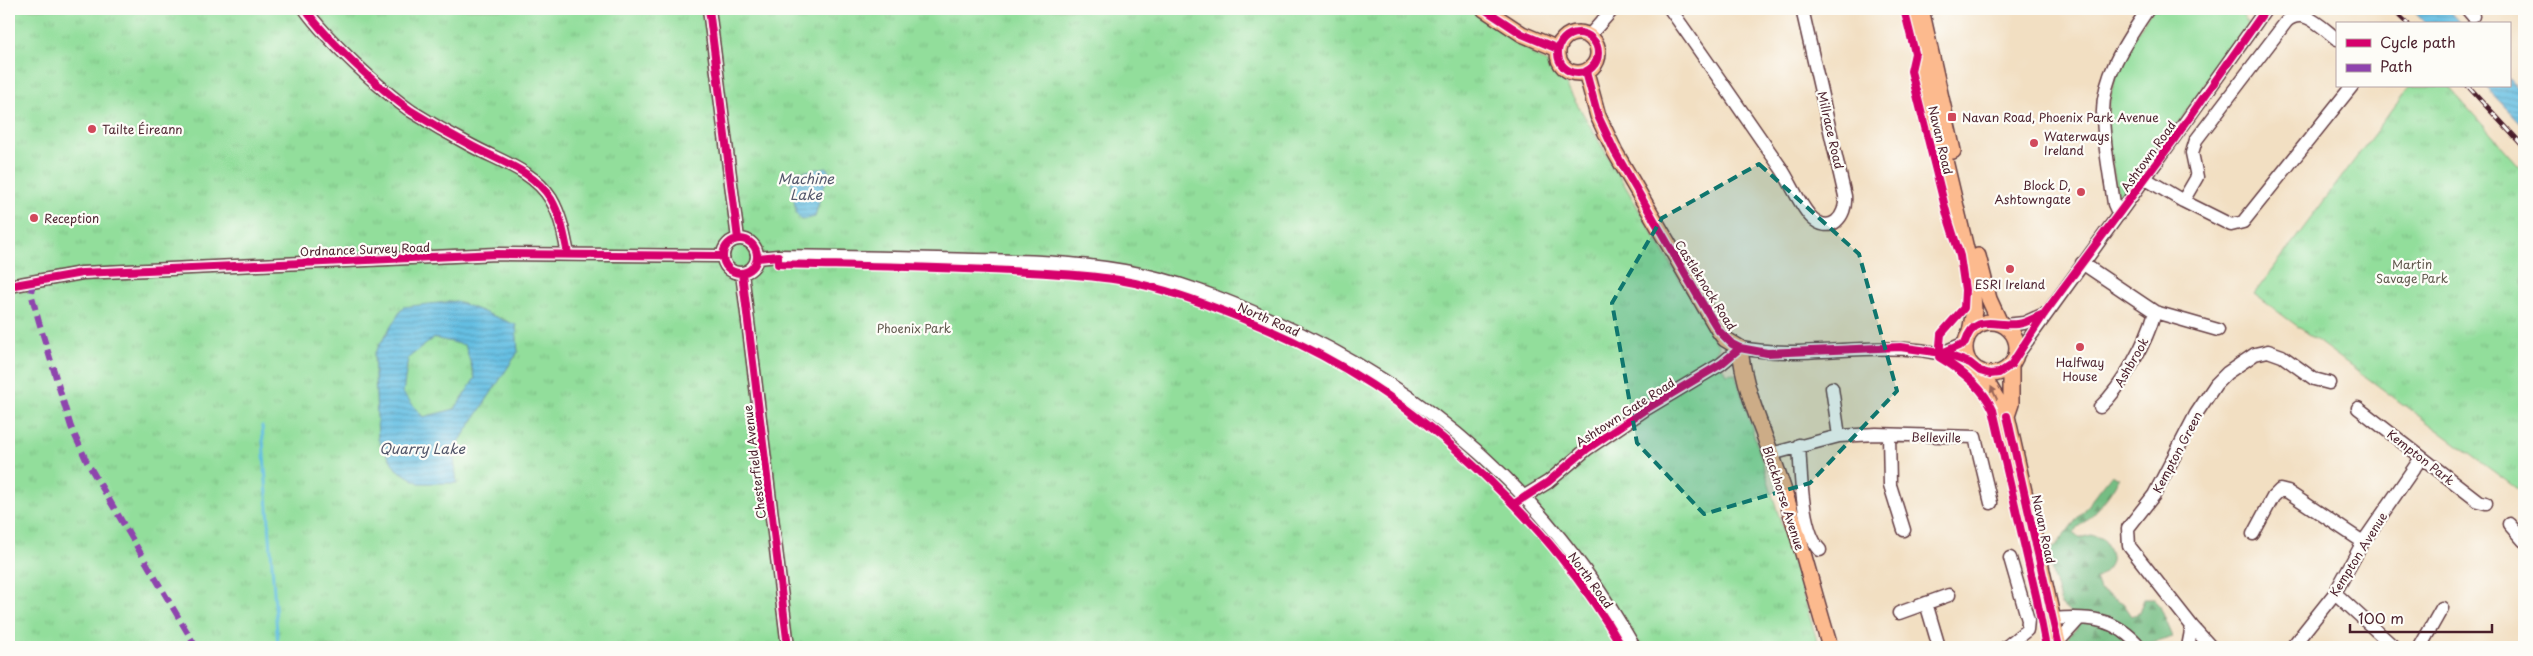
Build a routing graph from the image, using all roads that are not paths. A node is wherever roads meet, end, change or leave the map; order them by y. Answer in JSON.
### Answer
{"nodes":[{"id":1,"x":304,"y":9,"type":"edge"},
{"id":2,"x":709,"y":9,"type":"edge"},
{"id":3,"x":1484,"y":9,"type":"edge"},
{"id":4,"x":1613,"y":9,"type":"edge"},
{"id":5,"x":1670,"y":9,"type":"edge"},
{"id":6,"x":1802,"y":9,"type":"edge"},
{"id":7,"x":1909,"y":9,"type":"edge"},
{"id":8,"x":1921,"y":9,"type":"edge"},
{"id":9,"x":2148,"y":9,"type":"edge"},
{"id":10,"x":2266,"y":9,"type":"edge"},
{"id":11,"x":1589,"y":36,"type":"junction"},
{"id":12,"x":2336,"y":38,"type":"edge"},
{"id":13,"x":1558,"y":49,"type":"junction"},
{"id":14,"x":1586,"y":72,"type":"junction"},
{"id":15,"x":2350,"y":88,"type":"edge"},
{"id":16,"x":2146,"y":179,"type":"junction"},
{"id":17,"x":2184,"y":202,"type":"junction"},
{"id":18,"x":2119,"y":215,"type":"junction"},
{"id":19,"x":738,"y":239,"type":"junction"},
{"id":20,"x":568,"y":254,"type":"junction"},
{"id":21,"x":723,"y":256,"type":"junction"},
{"id":22,"x":758,"y":258,"type":"junction"},
{"id":23,"x":2082,"y":263,"type":"junction"},
{"id":24,"x":742,"y":274,"type":"junction"},
{"id":25,"x":9,"y":286,"type":"edge"},
{"id":26,"x":2155,"y":312,"type":"junction"},
{"id":27,"x":2044,"y":314,"type":"junction"},
{"id":28,"x":2002,"y":324,"type":"junction"},
{"id":29,"x":2218,"y":330,"type":"dead end"},
{"id":30,"x":1968,"y":337,"type":"junction"},
{"id":31,"x":1740,"y":348,"type":"junction"},
{"id":32,"x":1942,"y":353,"type":"junction"},
{"id":33,"x":2014,"y":360,"type":"junction"},
{"id":34,"x":1975,"y":367,"type":"junction"},
{"id":35,"x":2329,"y":383,"type":"dead end"},
{"id":36,"x":1832,"y":388,"type":"dead end"},
{"id":37,"x":2100,"y":408,"type":"dead end"},
{"id":38,"x":2358,"y":408,"type":"dead end"},
{"id":39,"x":2007,"y":416,"type":"junction"},
{"id":40,"x":1889,"y":435,"type":"junction"},
{"id":41,"x":1839,"y":436,"type":"junction"},
{"id":42,"x":1799,"y":445,"type":"junction"},
{"id":43,"x":1771,"y":454,"type":"junction"},
{"id":44,"x":2421,"y":458,"type":"junction"},
{"id":45,"x":1524,"y":496,"type":"junction"},
{"id":46,"x":1990,"y":503,"type":"dead end"},
{"id":47,"x":2486,"y":503,"type":"dead end"},
{"id":48,"x":2509,"y":524,"type":"dead end"},
{"id":49,"x":1904,"y":530,"type":"dead end"},
{"id":50,"x":2252,"y":534,"type":"dead end"},
{"id":51,"x":2524,"y":541,"type":"edge"},
{"id":52,"x":2363,"y":542,"type":"junction"},
{"id":53,"x":1820,"y":550,"type":"dead end"},
{"id":54,"x":2010,"y":558,"type":"dead end"},
{"id":55,"x":2335,"y":593,"type":"junction"},
{"id":56,"x":1949,"y":595,"type":"dead end"},
{"id":57,"x":1926,"y":603,"type":"junction"},
{"id":58,"x":2442,"y":608,"type":"dead end"},
{"id":59,"x":1899,"y":613,"type":"dead end"},
{"id":60,"x":2053,"y":619,"type":"junction"},
{"id":61,"x":2078,"y":620,"type":"junction"},
{"id":62,"x":2192,"y":626,"type":"junction"},
{"id":63,"x":2058,"y":645,"type":"edge"},
{"id":64,"x":788,"y":647,"type":"edge"},
{"id":65,"x":1634,"y":647,"type":"edge"},
{"id":66,"x":1830,"y":647,"type":"edge"},
{"id":67,"x":1939,"y":647,"type":"edge"},
{"id":68,"x":2006,"y":647,"type":"edge"},
{"id":69,"x":2140,"y":647,"type":"edge"},
{"id":70,"x":2188,"y":647,"type":"edge"},
{"id":71,"x":2212,"y":647,"type":"edge"},
{"id":72,"x":2292,"y":647,"type":"edge"},
{"id":73,"x":2394,"y":647,"type":"edge"},
{"id":74,"x":2420,"y":647,"type":"edge"}],
"edges":[{"from":1,"to":20,"type":"street"},
{"from":2,"to":19,"type":"street"},
{"from":3,"to":13,"type":"main road"},
{"from":4,"to":11,"type":"street"},
{"from":5,"to":6,"type":"street","name":"Millrace Road"},
{"from":7,"to":30,"type":"main road","name":"Navan Road"},
{"from":8,"to":28,"type":"main road","name":"Navan Road"},
{"from":9,"to":18,"type":"street"},
{"from":10,"to":16,"type":"street","name":"Ashtown Road"},
{"from":11,"to":13,"type":"main road"},
{"from":11,"to":14,"type":"main road"},
{"from":12,"to":17,"type":"street"},
{"from":13,"to":14,"type":"main road"},
{"from":14,"to":31,"type":"main road","name":"Castleknock Road"},
{"from":15,"to":17,"type":"street"},
{"from":16,"to":17,"type":"street"},
{"from":16,"to":18,"type":"street","name":"Ashtown Road"},
{"from":18,"to":23,"type":"street","name":"Ashtown Road"},
{"from":19,"to":21,"type":"street"},
{"from":19,"to":22,"type":"street"},
{"from":20,"to":21,"type":"street","name":"Ordnance Survey Road"},
{"from":20,"to":25,"type":"street","name":"Ordnance Survey Road"},
{"from":21,"to":24,"type":"street"},
{"from":22,"to":24,"type":"street"},
{"from":22,"to":45,"type":"street","name":"North Road"},
{"from":23,"to":26,"type":"street"},
{"from":23,"to":27,"type":"street","name":"Ashtown Road"},
{"from":24,"to":64,"type":"street","name":"Chesterfield Avenue"},
{"from":26,"to":29,"type":"street"},
{"from":26,"to":37,"type":"street","name":"Ashbrook"},
{"from":27,"to":28,"type":"street"},
{"from":27,"to":33,"type":"street","name":"Ashtown Road"},
{"from":28,"to":30,"type":"main road"},
{"from":28,"to":33,"type":"main road"},
{"from":30,"to":32,"type":"street"},
{"from":30,"to":34,"type":"main road"},
{"from":31,"to":32,"type":"street","name":"Castleknock Road"},
{"from":31,"to":43,"type":"main road","name":"Blackhorse Avenue"},
{"from":31,"to":45,"type":"street","name":"Ashtown Gate Road"},
{"from":32,"to":34,"type":"street","name":"Castleknock Road"},
{"from":33,"to":34,"type":"main road"},
{"from":33,"to":39,"type":"main road","name":"Navan Road"},
{"from":39,"to":34,"type":"main road","name":"Navan Road","one_way":true},
{"from":35,"to":62,"type":"street","name":"Kempton Green"},
{"from":36,"to":41,"type":"street"},
{"from":38,"to":44,"type":"street","name":"Kempton Park"},
{"from":39,"to":60,"type":"main road","name":"Navan Road"},
{"from":40,"to":41,"type":"street","name":"Belleville"},
{"from":40,"to":46,"type":"street","name":"Belleville"},
{"from":40,"to":49,"type":"street"},
{"from":41,"to":42,"type":"street","name":"Belleville"},
{"from":42,"to":43,"type":"street","name":"Belleville"},
{"from":42,"to":53,"type":"street"},
{"from":43,"to":66,"type":"main road","name":"Blackhorse Avenue"},
{"from":44,"to":47,"type":"street","name":"Kempton Park"},
{"from":44,"to":52,"type":"street","name":"Kempton Avenue"},
{"from":45,"to":65,"type":"street","name":"North Road"},
{"from":48,"to":51,"type":"street"},
{"from":50,"to":52,"type":"street"},
{"from":52,"to":55,"type":"street","name":"Kempton Avenue"},
{"from":54,"to":68,"type":"street"},
{"from":55,"to":72,"type":"street","name":"Kempton Avenue"},
{"from":55,"to":73,"type":"street"},
{"from":56,"to":57,"type":"street"},
{"from":57,"to":59,"type":"street"},
{"from":57,"to":67,"type":"street"},
{"from":58,"to":74,"type":"street"},
{"from":60,"to":61,"type":"street"},
{"from":60,"to":63,"type":"main road","name":"Navan Road"},
{"from":61,"to":63,"type":"street"},
{"from":61,"to":69,"type":"street"},
{"from":62,"to":70,"type":"street"},
{"from":62,"to":71,"type":"street","name":"Kempton Green"}]}
